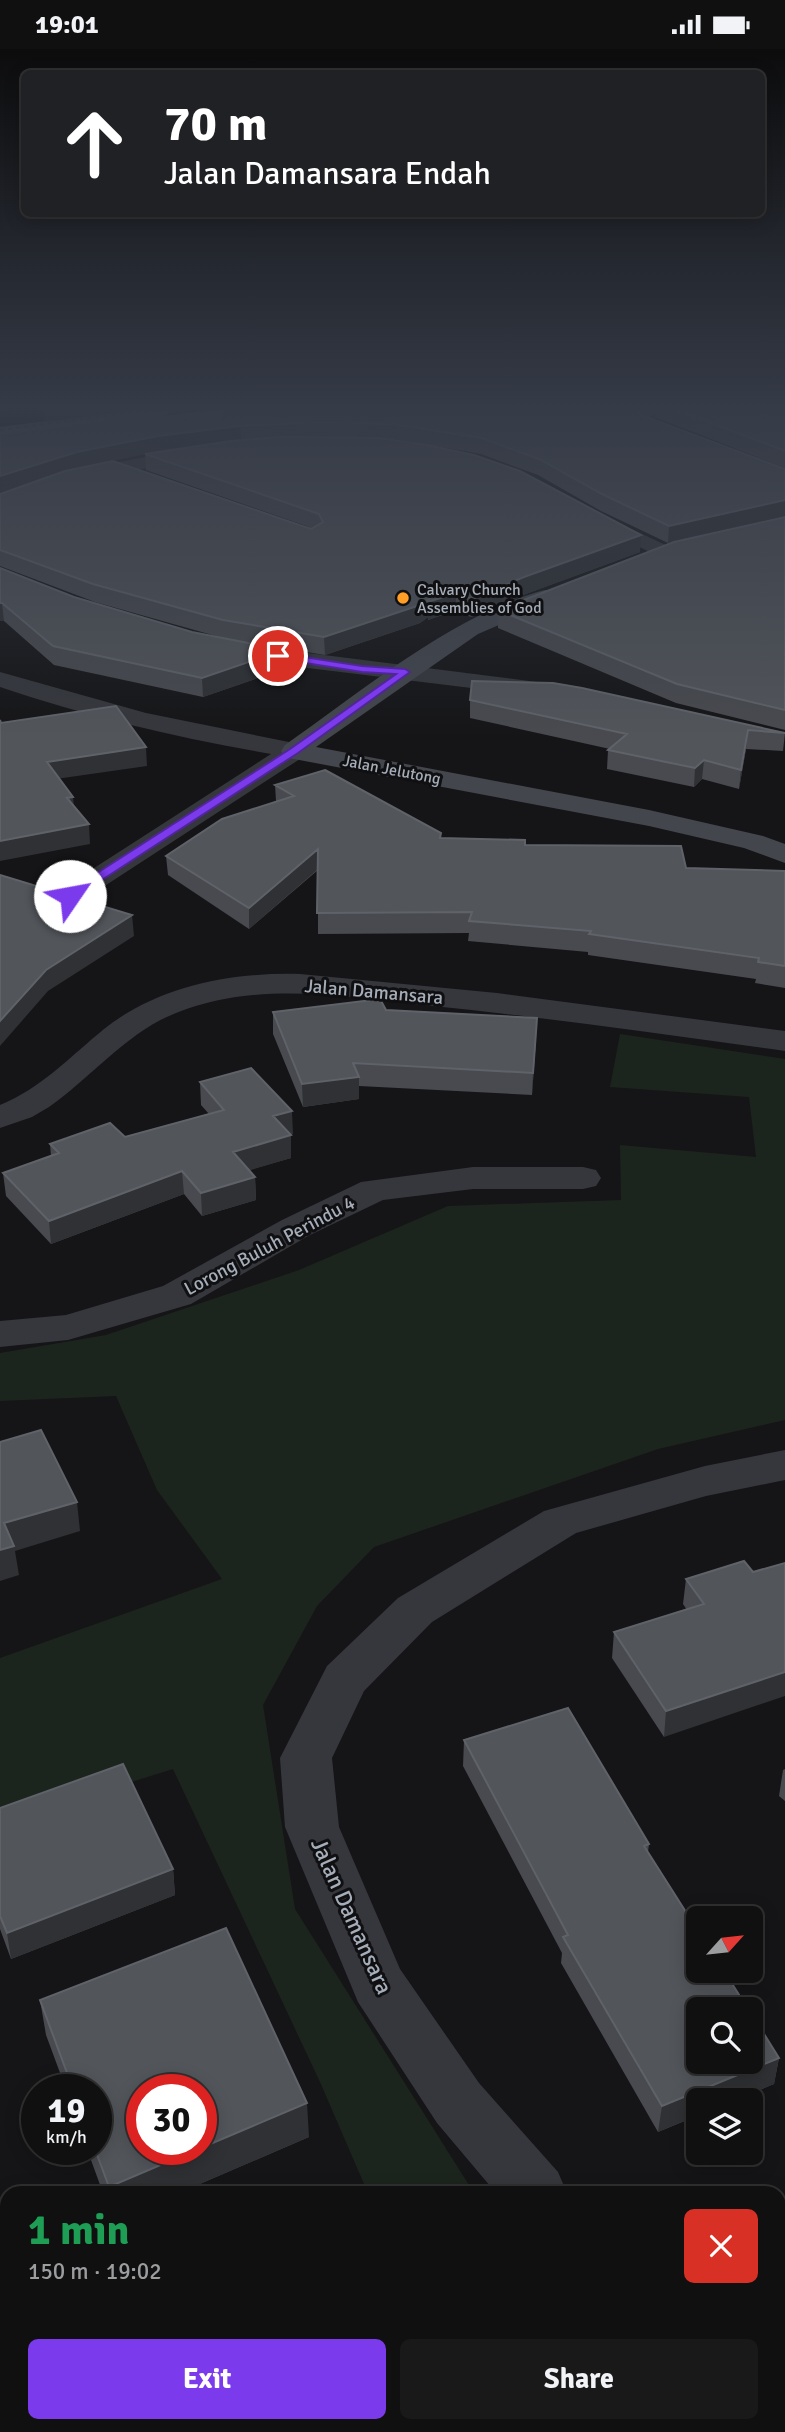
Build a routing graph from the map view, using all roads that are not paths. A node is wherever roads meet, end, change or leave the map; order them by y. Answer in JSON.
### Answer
{"nodes":[{"id":1,"x":592,"y":515,"type":"edge"},
{"id":2,"x":689,"y":546,"type":"edge"},
{"id":3,"x":664,"y":552,"type":"junction"},
{"id":4,"x":640,"y":561,"type":"edge"},
{"id":5,"x":568,"y":589,"type":"edge"},
{"id":6,"x":216,"y":645,"type":"edge"},
{"id":7,"x":405,"y":672,"type":"junction"},
{"id":8,"x":0,"y":679,"type":"edge"},
{"id":9,"x":564,"y":693,"type":"edge"},
{"id":10,"x":294,"y":751,"type":"junction"},
{"id":11,"x":785,"y":854,"type":"edge"},
{"id":12,"x":70,"y":896,"type":"edge"},
{"id":13,"x":785,"y":1041,"type":"edge"},
{"id":14,"x":0,"y":1117,"type":"edge"},
{"id":15,"x":583,"y":1178,"type":"dead end"},
{"id":16,"x":0,"y":1334,"type":"edge"},
{"id":17,"x":785,"y":1465,"type":"edge"},
{"id":18,"x":530,"y":2186,"type":"edge"}],
"edges":[{"from":1,"to":3,"type":"street"},
{"from":2,"to":3,"type":"street"},
{"from":3,"to":4,"type":"street"},
{"from":5,"to":7,"type":"street"},
{"from":6,"to":7,"type":"street"},
{"from":7,"to":9,"type":"street"},
{"from":7,"to":10,"type":"street"},
{"from":8,"to":10,"type":"street","name":"Jalan Jelutong"},
{"from":10,"to":11,"type":"street","name":"Jalan Jelutong"},
{"from":10,"to":12,"type":"street"},
{"from":13,"to":14,"type":"street","name":"Jalan Damansara"},
{"from":15,"to":16,"type":"street","name":"Lorong Buluh Perindu 4"},
{"from":17,"to":18,"type":"street","name":"Jalan Damansara"}]}
